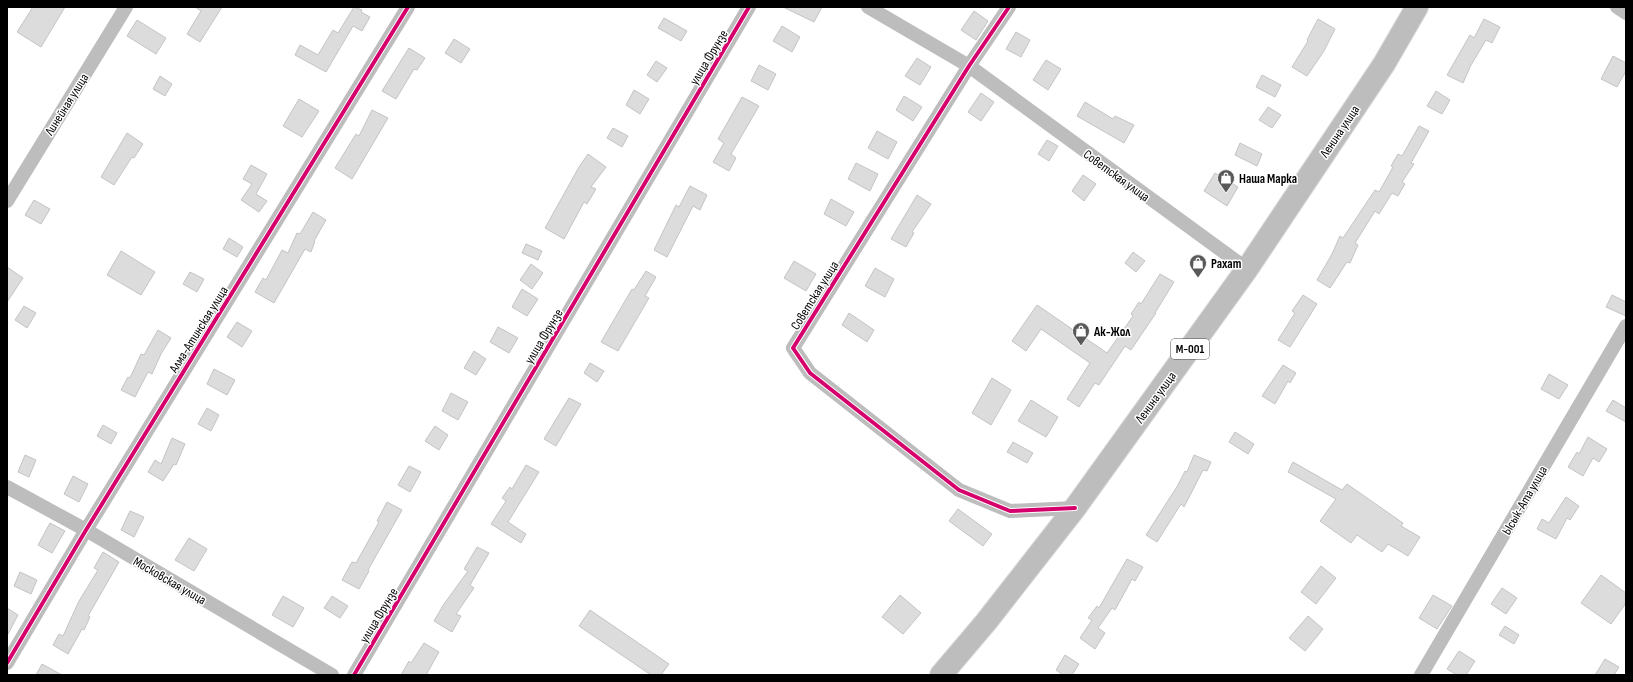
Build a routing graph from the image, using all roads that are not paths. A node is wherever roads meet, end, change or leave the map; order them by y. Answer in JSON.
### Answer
{"nodes":[{"id":1,"x":126,"y":7,"type":"edge"},
{"id":2,"x":408,"y":7,"type":"edge"},
{"id":3,"x":749,"y":7,"type":"edge"},
{"id":4,"x":868,"y":7,"type":"edge"},
{"id":5,"x":1009,"y":7,"type":"edge"},
{"id":6,"x":1418,"y":7,"type":"edge"},
{"id":7,"x":1617,"y":7,"type":"edge"},
{"id":8,"x":1626,"y":13,"type":"edge"},
{"id":9,"x":969,"y":66,"type":"junction"},
{"id":10,"x":7,"y":202,"type":"edge"},
{"id":11,"x":1247,"y":269,"type":"junction"},
{"id":12,"x":1626,"y":326,"type":"edge"},
{"id":13,"x":7,"y":487,"type":"edge"},
{"id":14,"x":1076,"y":508,"type":"junction"},
{"id":15,"x":86,"y":530,"type":"junction"},
{"id":16,"x":7,"y":664,"type":"edge"},
{"id":17,"x":332,"y":675,"type":"edge"},
{"id":18,"x":354,"y":675,"type":"edge"},
{"id":19,"x":941,"y":675,"type":"edge"},
{"id":20,"x":1421,"y":675,"type":"edge"}],
"edges":[{"from":1,"to":10,"type":"street","name":"Линейная улица"},
{"from":2,"to":15,"type":"street","name":"Алма-Атинская улица"},
{"from":3,"to":18,"type":"street","name":"улица Фрунзе"},
{"from":4,"to":9,"type":"street","name":"Советская улица"},
{"from":5,"to":9,"type":"street","name":"Советская улица"},
{"from":6,"to":11,"type":"main road","name":"Ленина улица","number":"М-001"},
{"from":7,"to":8,"type":"street"},
{"from":9,"to":11,"type":"street","name":"Советская улица"},
{"from":9,"to":14,"type":"street","name":"Советская улица"},
{"from":11,"to":14,"type":"main road","name":"Ленина улица","number":"М-001"},
{"from":12,"to":20,"type":"street","name":"Ысык-Ата улица"},
{"from":13,"to":15,"type":"street","name":"Московская улица"},
{"from":14,"to":19,"type":"main road","name":"Ленина улица","number":"М-001"},
{"from":15,"to":16,"type":"street","name":"Алма-Атинская улица"},
{"from":15,"to":17,"type":"street","name":"Московская улица"}]}
